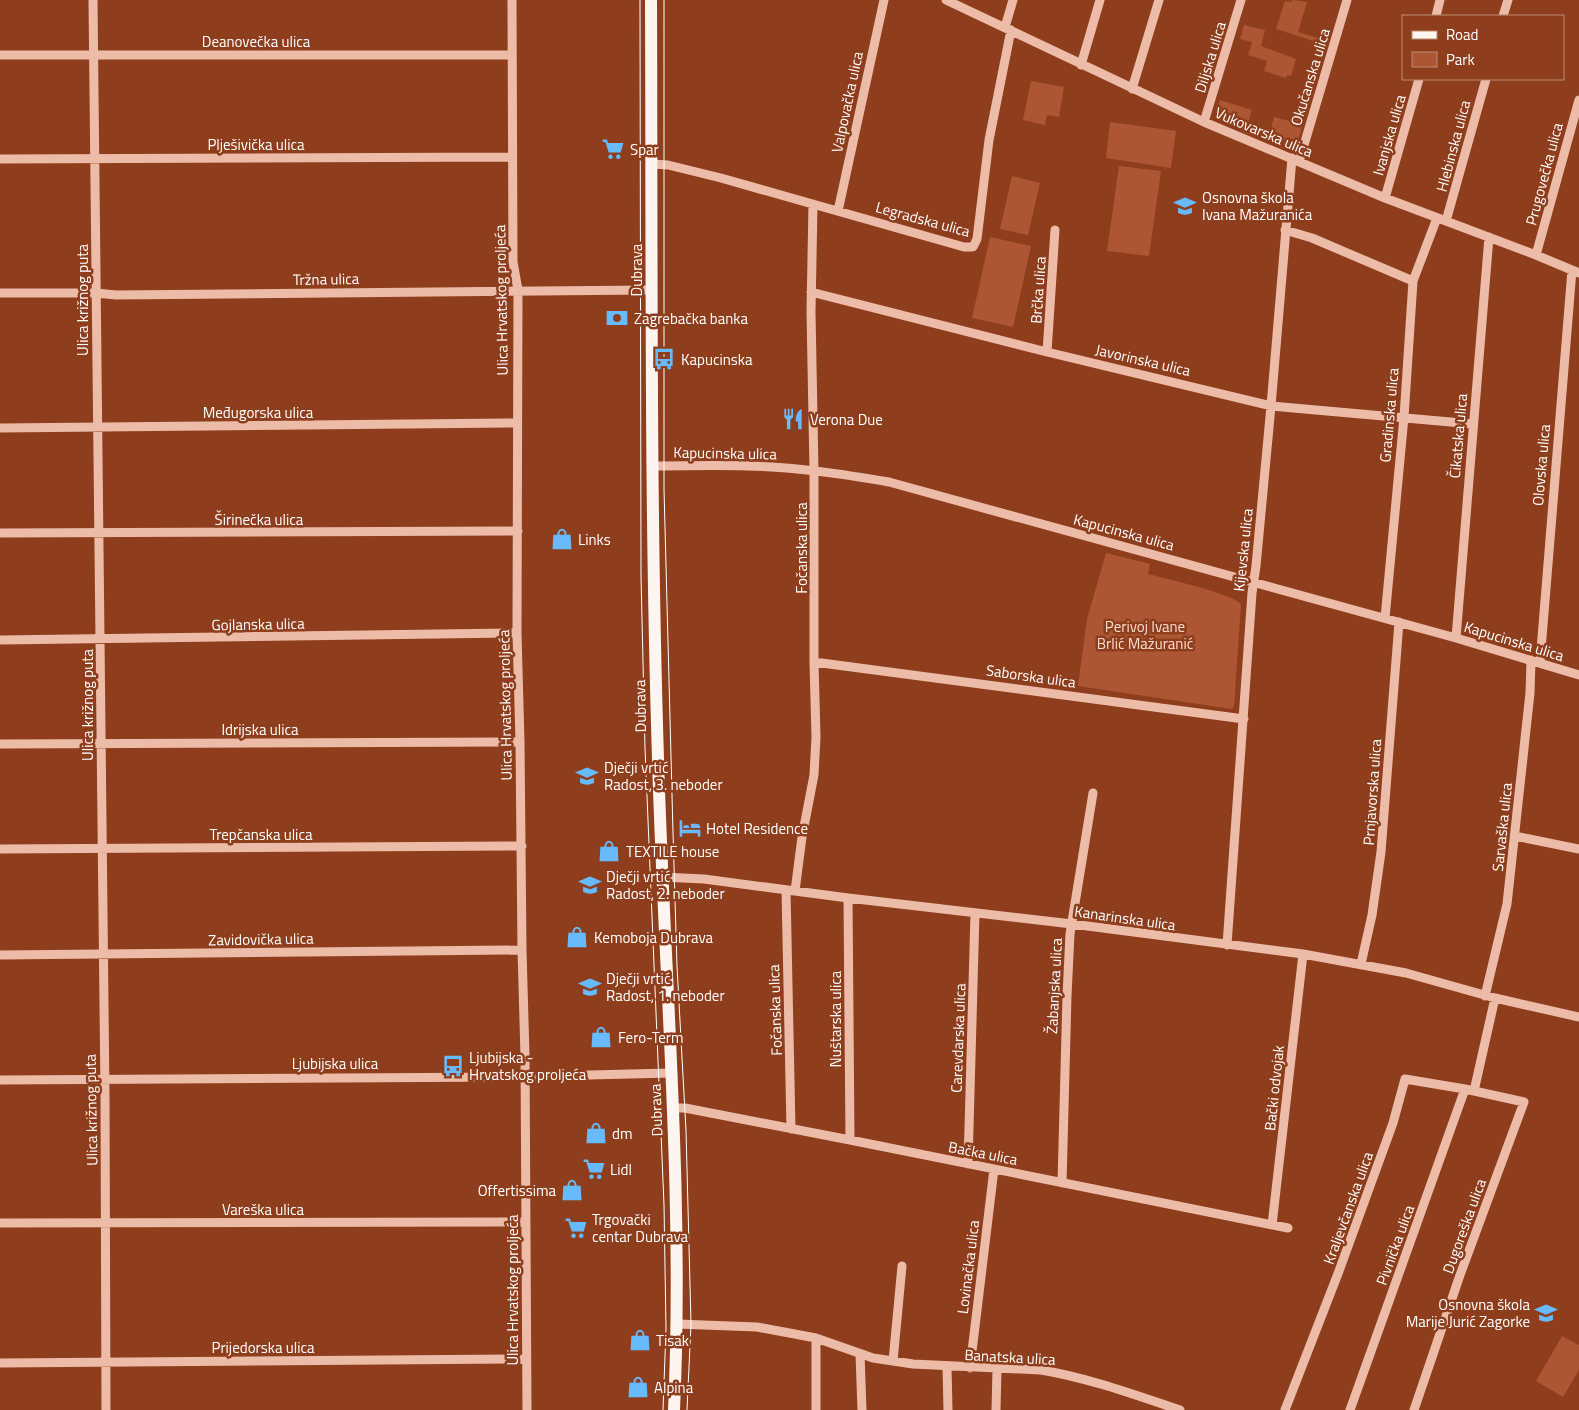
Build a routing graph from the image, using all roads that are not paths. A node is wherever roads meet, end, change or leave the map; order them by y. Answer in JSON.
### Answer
{"nodes":[{"id":1,"x":93,"y":0,"type":"edge"},
{"id":2,"x":512,"y":0,"type":"edge"},
{"id":3,"x":652,"y":0,"type":"edge"},
{"id":4,"x":884,"y":0,"type":"edge"},
{"id":5,"x":946,"y":0,"type":"edge"},
{"id":6,"x":1013,"y":0,"type":"edge"},
{"id":7,"x":1100,"y":0,"type":"edge"},
{"id":8,"x":1159,"y":0,"type":"edge"},
{"id":9,"x":1241,"y":0,"type":"edge"},
{"id":10,"x":1347,"y":0,"type":"edge"},
{"id":11,"x":1440,"y":0,"type":"edge"},
{"id":12,"x":1508,"y":0,"type":"edge"},
{"id":13,"x":1436,"y":15,"type":"edge"},
{"id":14,"x":1503,"y":15,"type":"edge"},
{"id":15,"x":1008,"y":28,"type":"junction"},
{"id":16,"x":0,"y":55,"type":"edge"},
{"id":17,"x":93,"y":55,"type":"junction"},
{"id":18,"x":512,"y":55,"type":"junction"},
{"id":19,"x":1081,"y":65,"type":"junction"},
{"id":20,"x":1418,"y":80,"type":"edge"},
{"id":21,"x":1486,"y":80,"type":"edge"},
{"id":22,"x":1132,"y":89,"type":"junction"},
{"id":23,"x":1579,"y":100,"type":"edge"},
{"id":24,"x":1204,"y":122,"type":"junction"},
{"id":25,"x":512,"y":156,"type":"junction"},
{"id":26,"x":94,"y":158,"type":"junction"},
{"id":27,"x":0,"y":159,"type":"edge"},
{"id":28,"x":1295,"y":160,"type":"junction"},
{"id":29,"x":652,"y":164,"type":"junction"},
{"id":30,"x":1385,"y":198,"type":"junction"},
{"id":31,"x":813,"y":204,"type":"junction"},
{"id":32,"x":838,"y":211,"type":"junction"},
{"id":33,"x":1437,"y":218,"type":"junction"},
{"id":34,"x":1446,"y":221,"type":"junction"},
{"id":35,"x":1055,"y":230,"type":"dead end"},
{"id":36,"x":1285,"y":230,"type":"junction"},
{"id":37,"x":1489,"y":237,"type":"junction"},
{"id":38,"x":1536,"y":255,"type":"junction"},
{"id":39,"x":1576,"y":272,"type":"edge"},
{"id":40,"x":1413,"y":281,"type":"junction"},
{"id":41,"x":518,"y":290,"type":"junction"},
{"id":42,"x":652,"y":290,"type":"junction"},
{"id":43,"x":811,"y":292,"type":"junction"},
{"id":44,"x":0,"y":293,"type":"edge"},
{"id":45,"x":96,"y":293,"type":"junction"},
{"id":46,"x":1048,"y":352,"type":"junction"},
{"id":47,"x":1271,"y":406,"type":"junction"},
{"id":48,"x":1404,"y":417,"type":"junction"},
{"id":49,"x":517,"y":424,"type":"junction"},
{"id":50,"x":1473,"y":424,"type":"junction"},
{"id":51,"x":97,"y":427,"type":"junction"},
{"id":52,"x":0,"y":428,"type":"edge"},
{"id":53,"x":652,"y":466,"type":"junction"},
{"id":54,"x":814,"y":471,"type":"junction"},
{"id":55,"x":518,"y":531,"type":"junction"},
{"id":56,"x":0,"y":533,"type":"edge"},
{"id":57,"x":100,"y":533,"type":"junction"},
{"id":58,"x":1254,"y":583,"type":"junction"},
{"id":59,"x":1385,"y":618,"type":"junction"},
{"id":60,"x":1398,"y":622,"type":"junction"},
{"id":61,"x":517,"y":634,"type":"junction"},
{"id":62,"x":1456,"y":638,"type":"junction"},
{"id":63,"x":0,"y":640,"type":"edge"},
{"id":64,"x":100,"y":640,"type":"junction"},
{"id":65,"x":1535,"y":661,"type":"junction"},
{"id":66,"x":814,"y":662,"type":"junction"},
{"id":67,"x":1579,"y":675,"type":"edge"},
{"id":68,"x":1244,"y":719,"type":"junction"},
{"id":69,"x":520,"y":742,"type":"junction"},
{"id":70,"x":101,"y":743,"type":"junction"},
{"id":71,"x":0,"y":744,"type":"edge"},
{"id":72,"x":1093,"y":793,"type":"dead end"},
{"id":73,"x":1515,"y":836,"type":"junction"},
{"id":74,"x":522,"y":846,"type":"junction"},
{"id":75,"x":0,"y":849,"type":"edge"},
{"id":76,"x":101,"y":849,"type":"junction"},
{"id":77,"x":1579,"y":849,"type":"edge"},
{"id":78,"x":662,"y":877,"type":"junction"},
{"id":79,"x":790,"y":891,"type":"junction"},
{"id":80,"x":848,"y":898,"type":"junction"},
{"id":81,"x":975,"y":913,"type":"junction"},
{"id":82,"x":1072,"y":924,"type":"junction"},
{"id":83,"x":1227,"y":945,"type":"junction"},
{"id":84,"x":522,"y":950,"type":"junction"},
{"id":85,"x":102,"y":954,"type":"junction"},
{"id":86,"x":1303,"y":954,"type":"junction"},
{"id":87,"x":0,"y":955,"type":"edge"},
{"id":88,"x":1362,"y":964,"type":"junction"},
{"id":89,"x":1486,"y":996,"type":"junction"},
{"id":90,"x":1495,"y":998,"type":"junction"},
{"id":91,"x":1579,"y":1017,"type":"edge"},
{"id":92,"x":671,"y":1073,"type":"junction"},
{"id":93,"x":525,"y":1076,"type":"junction"},
{"id":94,"x":104,"y":1079,"type":"junction"},
{"id":95,"x":0,"y":1080,"type":"edge"},
{"id":96,"x":1469,"y":1090,"type":"junction"},
{"id":97,"x":672,"y":1108,"type":"junction"},
{"id":98,"x":792,"y":1129,"type":"junction"},
{"id":99,"x":850,"y":1140,"type":"junction"},
{"id":100,"x":968,"y":1164,"type":"junction"},
{"id":101,"x":994,"y":1169,"type":"junction"},
{"id":102,"x":1062,"y":1182,"type":"junction"},
{"id":103,"x":526,"y":1222,"type":"junction"},
{"id":104,"x":0,"y":1223,"type":"edge"},
{"id":105,"x":106,"y":1223,"type":"junction"},
{"id":106,"x":1272,"y":1225,"type":"junction"},
{"id":107,"x":1288,"y":1228,"type":"dead end"},
{"id":108,"x":902,"y":1266,"type":"dead end"},
{"id":109,"x":677,"y":1324,"type":"junction"},
{"id":110,"x":816,"y":1338,"type":"junction"},
{"id":111,"x":860,"y":1354,"type":"junction"},
{"id":112,"x":526,"y":1359,"type":"junction"},
{"id":113,"x":893,"y":1361,"type":"junction"},
{"id":114,"x":105,"y":1362,"type":"junction"},
{"id":115,"x":0,"y":1363,"type":"edge"},
{"id":116,"x":947,"y":1367,"type":"junction"},
{"id":117,"x":970,"y":1368,"type":"junction"},
{"id":118,"x":997,"y":1369,"type":"junction"},
{"id":119,"x":1176,"y":1409,"type":"edge"},
{"id":120,"x":106,"y":1410,"type":"edge"},
{"id":121,"x":527,"y":1410,"type":"edge"},
{"id":122,"x":674,"y":1410,"type":"edge"},
{"id":123,"x":816,"y":1410,"type":"edge"},
{"id":124,"x":862,"y":1410,"type":"edge"},
{"id":125,"x":948,"y":1410,"type":"edge"},
{"id":126,"x":996,"y":1410,"type":"edge"},
{"id":127,"x":1285,"y":1410,"type":"edge"},
{"id":128,"x":1350,"y":1410,"type":"edge"},
{"id":129,"x":1414,"y":1410,"type":"edge"}],
"edges":[{"from":1,"to":17,"type":"street","name":"Ulica križnog puta"},
{"from":2,"to":18,"type":"street","name":"Ulica Hrvatskog proljeća"},
{"from":3,"to":29,"type":"main road","name":"Dubrava"},
{"from":4,"to":32,"type":"street","name":"Valpovačka ulica"},
{"from":5,"to":15,"type":"street","name":"Vukovarska ulica"},
{"from":6,"to":15,"type":"street"},
{"from":7,"to":19,"type":"street"},
{"from":8,"to":22,"type":"street"},
{"from":9,"to":24,"type":"street","name":"Diljska ulica"},
{"from":10,"to":28,"type":"street","name":"Okučanska ulica"},
{"from":11,"to":13,"type":"street"},
{"from":12,"to":14,"type":"street"},
{"from":15,"to":19,"type":"street","name":"Vukovarska ulica"},
{"from":15,"to":32,"type":"street","name":"Legradska ulica"},
{"from":16,"to":17,"type":"street","name":"Deanovečka ulica"},
{"from":17,"to":18,"type":"street","name":"Deanovečka ulica"},
{"from":17,"to":26,"type":"street","name":"Ulica križnog puta"},
{"from":18,"to":25,"type":"street","name":"Ulica Hrvatskog proljeća"},
{"from":19,"to":22,"type":"street","name":"Vukovarska ulica"},
{"from":20,"to":30,"type":"street","name":"Ivanjska ulica"},
{"from":21,"to":34,"type":"street","name":"Hlebinska ulica"},
{"from":22,"to":24,"type":"street","name":"Vukovarska ulica"},
{"from":23,"to":38,"type":"street","name":"Prugovečka ulica"},
{"from":24,"to":28,"type":"street","name":"Vukovarska ulica"},
{"from":25,"to":26,"type":"street","name":"Plješivička ulica"},
{"from":25,"to":41,"type":"street","name":"Ulica Hrvatskog proljeća"},
{"from":26,"to":27,"type":"street","name":"Plješivička ulica"},
{"from":26,"to":45,"type":"street","name":"Ulica križnog puta"},
{"from":28,"to":30,"type":"street","name":"Vukovarska ulica"},
{"from":28,"to":36,"type":"street","name":"Kijevska ulica"},
{"from":29,"to":31,"type":"street","name":"Legradska ulica"},
{"from":29,"to":42,"type":"main road","name":"Dubrava"},
{"from":30,"to":33,"type":"street","name":"Vukovarska ulica"},
{"from":31,"to":32,"type":"street","name":"Legradska ulica"},
{"from":31,"to":43,"type":"street","name":"Fočanska ulica"},
{"from":33,"to":34,"type":"street","name":"Vukovarska ulica"},
{"from":33,"to":40,"type":"street","name":"Gradinska ulica"},
{"from":34,"to":37,"type":"street","name":"Vukovarska ulica"},
{"from":35,"to":46,"type":"street","name":"Brčka ulica"},
{"from":36,"to":40,"type":"street"},
{"from":36,"to":47,"type":"street","name":"Kijevska ulica"},
{"from":37,"to":38,"type":"street","name":"Vukovarska ulica"},
{"from":37,"to":50,"type":"street","name":"Čikatska ulica"},
{"from":38,"to":39,"type":"street","name":"Vukovarska ulica"},
{"from":39,"to":65,"type":"street","name":"Olovska ulica"},
{"from":40,"to":48,"type":"street","name":"Gradinska ulica"},
{"from":41,"to":42,"type":"street","name":"Tržna ulica"},
{"from":41,"to":45,"type":"street","name":"Tržna ulica"},
{"from":41,"to":49,"type":"street","name":"Ulica Hrvatskog proljeća"},
{"from":42,"to":53,"type":"main road","name":"Dubrava"},
{"from":43,"to":46,"type":"street","name":"Javorinska ulica"},
{"from":43,"to":54,"type":"street","name":"Fočanska ulica"},
{"from":44,"to":45,"type":"street","name":"Tržna ulica"},
{"from":45,"to":51,"type":"street","name":"Ulica križnog puta"},
{"from":46,"to":47,"type":"street","name":"Javorinska ulica"},
{"from":47,"to":48,"type":"street","name":"Javorinska ulica"},
{"from":47,"to":58,"type":"street","name":"Kijevska ulica"},
{"from":48,"to":50,"type":"street","name":"Javorinska ulica"},
{"from":48,"to":59,"type":"street","name":"Gradinska ulica"},
{"from":49,"to":51,"type":"street","name":"Međugorska ulica"},
{"from":49,"to":55,"type":"street","name":"Ulica Hrvatskog proljeća"},
{"from":50,"to":62,"type":"street","name":"Čikatska ulica"},
{"from":51,"to":52,"type":"street","name":"Međugorska ulica"},
{"from":51,"to":57,"type":"street","name":"Ulica križnog puta"},
{"from":53,"to":54,"type":"street","name":"Kapucinska ulica"},
{"from":53,"to":78,"type":"main road","name":"Dubrava"},
{"from":54,"to":58,"type":"street","name":"Kapucinska ulica"},
{"from":54,"to":66,"type":"street","name":"Fočanska ulica"},
{"from":55,"to":57,"type":"street","name":"Širinečka ulica"},
{"from":55,"to":61,"type":"street","name":"Ulica Hrvatskog proljeća"},
{"from":56,"to":57,"type":"street","name":"Širinečka ulica"},
{"from":57,"to":64,"type":"street","name":"Ulica križnog puta"},
{"from":58,"to":59,"type":"street","name":"Kapucinska ulica"},
{"from":58,"to":68,"type":"street","name":"Kijevska ulica"},
{"from":59,"to":60,"type":"street","name":"Kapucinska ulica"},
{"from":60,"to":62,"type":"street","name":"Kapucinska ulica"},
{"from":60,"to":88,"type":"street","name":"Prnjavorska ulica"},
{"from":61,"to":64,"type":"street","name":"Gojlanska ulica"},
{"from":61,"to":69,"type":"street","name":"Ulica Hrvatskog proljeća"},
{"from":62,"to":65,"type":"street","name":"Kapucinska ulica"},
{"from":63,"to":64,"type":"street","name":"Gojlanska ulica"},
{"from":64,"to":70,"type":"street","name":"Ulica križnog puta"},
{"from":65,"to":67,"type":"street","name":"Kapucinska ulica"},
{"from":65,"to":73,"type":"street","name":"Sarvaška ulica"},
{"from":66,"to":68,"type":"street","name":"Saborska ulica"},
{"from":66,"to":79,"type":"street","name":"Fočanska ulica"},
{"from":68,"to":83,"type":"street","name":"Kijevska ulica"},
{"from":69,"to":70,"type":"street","name":"Idrijska ulica"},
{"from":69,"to":74,"type":"street","name":"Ulica Hrvatskog proljeća"},
{"from":70,"to":71,"type":"street","name":"Idrijska ulica"},
{"from":70,"to":76,"type":"street","name":"Ulica križnog puta"},
{"from":72,"to":82,"type":"street","name":"Žabanjska ulica"},
{"from":73,"to":77,"type":"street"},
{"from":73,"to":89,"type":"street","name":"Sarvaška ulica"},
{"from":74,"to":76,"type":"street","name":"Trepčanska ulica"},
{"from":74,"to":84,"type":"street","name":"Ulica Hrvatskog proljeća"},
{"from":75,"to":76,"type":"street","name":"Trepčanska ulica"},
{"from":76,"to":85,"type":"street","name":"Ulica križnog puta"},
{"from":78,"to":79,"type":"street","name":"Kanarinska ulica"},
{"from":78,"to":92,"type":"main road","name":"Dubrava"},
{"from":79,"to":80,"type":"street","name":"Kanarinska ulica"},
{"from":79,"to":98,"type":"street","name":"Fočanska ulica"},
{"from":80,"to":81,"type":"street","name":"Kanarinska ulica"},
{"from":80,"to":99,"type":"street","name":"Nuštarska ulica"},
{"from":81,"to":82,"type":"street","name":"Kanarinska ulica"},
{"from":81,"to":100,"type":"street","name":"Carevdarska ulica"},
{"from":82,"to":83,"type":"street","name":"Kanarinska ulica"},
{"from":82,"to":102,"type":"street","name":"Žabanjska ulica"},
{"from":83,"to":86,"type":"street","name":"Kanarinska ulica"},
{"from":84,"to":85,"type":"street","name":"Zavidovička ulica"},
{"from":84,"to":93,"type":"street","name":"Ulica Hrvatskog proljeća"},
{"from":85,"to":87,"type":"street","name":"Zavidovička ulica"},
{"from":85,"to":94,"type":"street","name":"Ulica križnog puta"},
{"from":86,"to":88,"type":"street","name":"Kanarinska ulica"},
{"from":86,"to":106,"type":"street","name":"Bački odvojak"},
{"from":88,"to":89,"type":"street","name":"Kanarinska ulica"},
{"from":89,"to":90,"type":"street","name":"Kanarinska ulica"},
{"from":90,"to":91,"type":"street","name":"Kanarinska ulica"},
{"from":90,"to":96,"type":"street","name":"Pivnička ulica"},
{"from":92,"to":93,"type":"street","name":"Ljubijska ulica"},
{"from":92,"to":97,"type":"main road","name":"Dubrava"},
{"from":93,"to":94,"type":"street","name":"Ljubijska ulica"},
{"from":93,"to":103,"type":"street","name":"Ulica Hrvatskog proljeća"},
{"from":94,"to":95,"type":"street","name":"Ljubijska ulica"},
{"from":94,"to":105,"type":"street","name":"Ulica križnog puta"},
{"from":96,"to":127,"type":"street","name":"Kraljevčanska ulica"},
{"from":96,"to":128,"type":"street","name":"Pivnička ulica"},
{"from":96,"to":129,"type":"street","name":"Dugoreška ulica"},
{"from":97,"to":98,"type":"street","name":"Bačka ulica"},
{"from":97,"to":109,"type":"main road","name":"Dubrava"},
{"from":98,"to":99,"type":"street","name":"Bačka ulica"},
{"from":99,"to":100,"type":"street","name":"Bačka ulica"},
{"from":100,"to":101,"type":"street","name":"Bačka ulica"},
{"from":101,"to":102,"type":"street","name":"Bačka ulica"},
{"from":101,"to":117,"type":"street","name":"Lovinačka ulica"},
{"from":102,"to":106,"type":"street","name":"Bačka ulica"},
{"from":103,"to":105,"type":"street","name":"Vareška ulica"},
{"from":103,"to":112,"type":"street","name":"Ulica Hrvatskog proljeća"},
{"from":104,"to":105,"type":"street","name":"Vareška ulica"},
{"from":105,"to":114,"type":"street","name":"Ulica križnog puta"},
{"from":106,"to":107,"type":"street","name":"Bačka ulica"},
{"from":108,"to":113,"type":"street"},
{"from":109,"to":110,"type":"street","name":"Banatska ulica"},
{"from":109,"to":122,"type":"main road","name":"Dubrava"},
{"from":110,"to":111,"type":"street","name":"Banatska ulica"},
{"from":110,"to":123,"type":"street"},
{"from":111,"to":113,"type":"street","name":"Banatska ulica"},
{"from":111,"to":124,"type":"street"},
{"from":112,"to":114,"type":"street","name":"Prijedorska ulica"},
{"from":112,"to":121,"type":"street","name":"Ulica Hrvatskog proljeća"},
{"from":113,"to":116,"type":"street","name":"Banatska ulica"},
{"from":114,"to":115,"type":"street","name":"Prijedorska ulica"},
{"from":114,"to":120,"type":"street","name":"Ulica križnog puta"},
{"from":116,"to":117,"type":"street","name":"Banatska ulica"},
{"from":116,"to":125,"type":"street"},
{"from":117,"to":118,"type":"street","name":"Banatska ulica"},
{"from":118,"to":119,"type":"street","name":"Banatska ulica"},
{"from":118,"to":126,"type":"street"}]}
